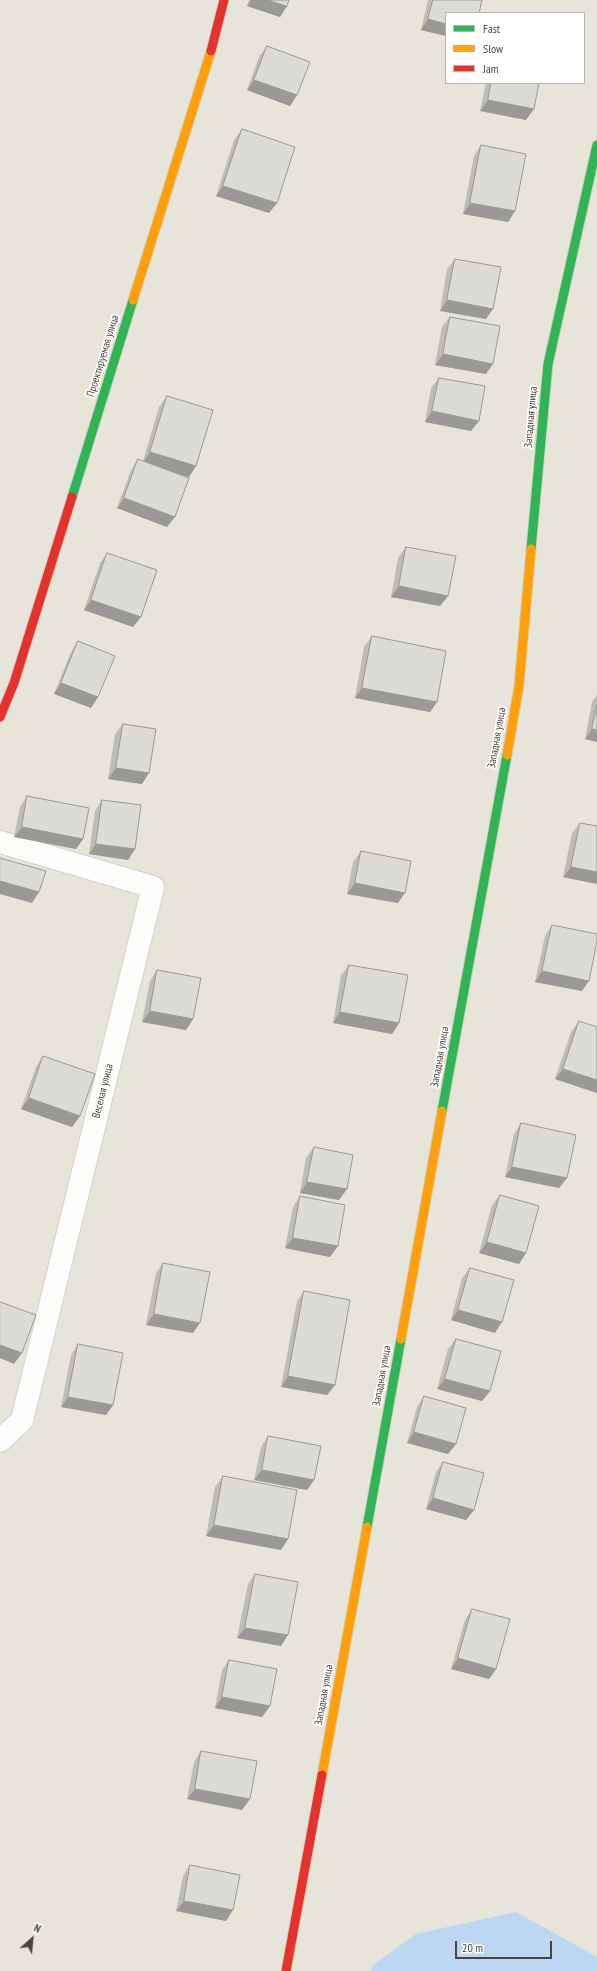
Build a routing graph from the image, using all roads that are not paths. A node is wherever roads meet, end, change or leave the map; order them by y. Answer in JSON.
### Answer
{"nodes":[{"id":1,"x":224,"y":0,"type":"edge"},
{"id":2,"x":597,"y":145,"type":"edge"},
{"id":3,"x":0,"y":718,"type":"edge"},
{"id":4,"x":0,"y":842,"type":"edge"},
{"id":5,"x":0,"y":1441,"type":"edge"},
{"id":6,"x":286,"y":1971,"type":"edge"}],
"edges":[{"from":1,"to":3,"type":"street","name":"Проектируемая улица"},
{"from":2,"to":6,"type":"street","name":"Западная улица"},
{"from":4,"to":5,"type":"street","name":"Веселая улица"}]}
